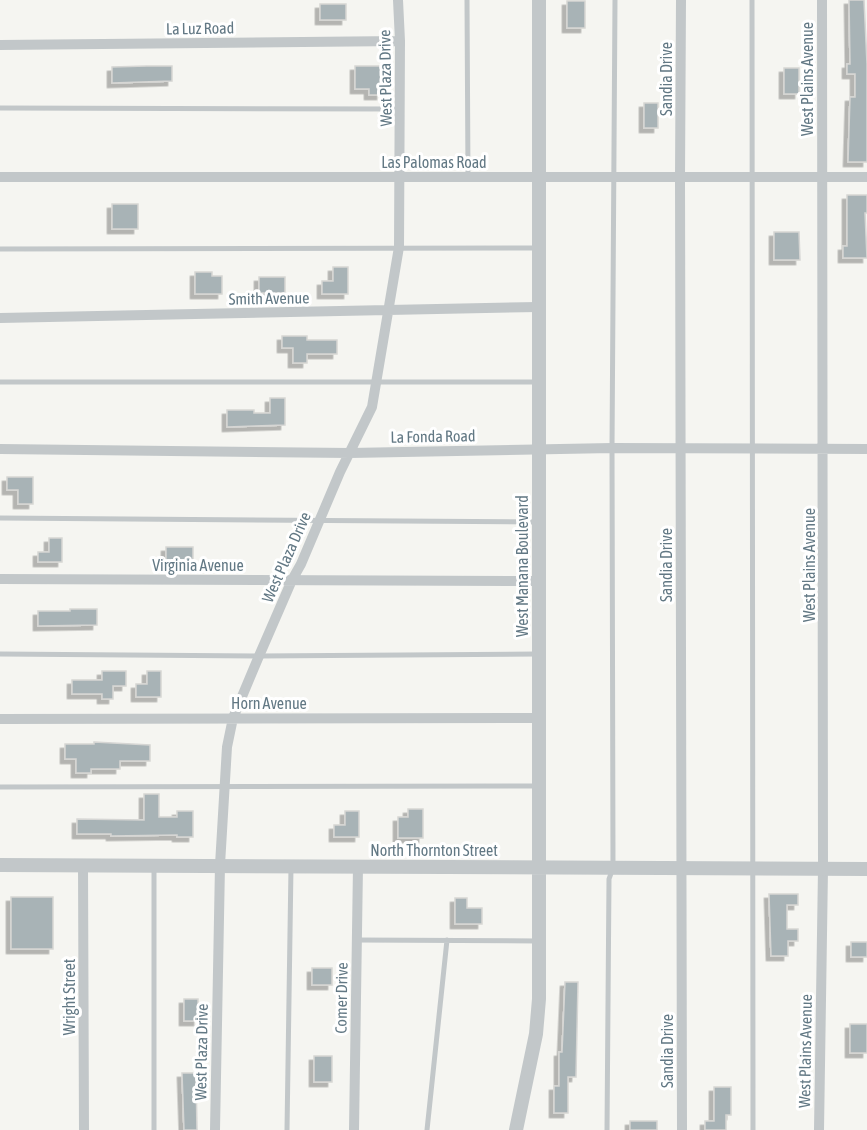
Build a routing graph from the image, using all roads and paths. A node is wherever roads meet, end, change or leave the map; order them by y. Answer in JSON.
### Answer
{"nodes":[{"id":1,"x":398,"y":0,"type":"edge"},
{"id":2,"x":467,"y":0,"type":"edge"},
{"id":3,"x":538,"y":0,"type":"edge"},
{"id":4,"x":615,"y":0,"type":"edge"},
{"id":5,"x":681,"y":0,"type":"edge"},
{"id":6,"x":752,"y":0,"type":"edge"},
{"id":7,"x":822,"y":0,"type":"edge"},
{"id":8,"x":400,"y":41,"type":"junction"},
{"id":9,"x":0,"y":45,"type":"edge"},
{"id":10,"x":0,"y":108,"type":"edge"},
{"id":11,"x":400,"y":109,"type":"junction"},
{"id":12,"x":0,"y":177,"type":"edge"},
{"id":13,"x":400,"y":177,"type":"junction"},
{"id":14,"x":468,"y":177,"type":"junction"},
{"id":15,"x":538,"y":177,"type":"junction"},
{"id":16,"x":614,"y":177,"type":"junction"},
{"id":17,"x":680,"y":177,"type":"junction"},
{"id":18,"x":751,"y":177,"type":"junction"},
{"id":19,"x":821,"y":177,"type":"junction"},
{"id":20,"x":867,"y":177,"type":"edge"},
{"id":21,"x":399,"y":247,"type":"junction"},
{"id":22,"x":538,"y":248,"type":"junction"},
{"id":23,"x":0,"y":249,"type":"edge"},
{"id":24,"x":538,"y":307,"type":"junction"},
{"id":25,"x":388,"y":310,"type":"junction"},
{"id":26,"x":0,"y":318,"type":"edge"},
{"id":27,"x":377,"y":381,"type":"junction"},
{"id":28,"x":0,"y":382,"type":"edge"},
{"id":29,"x":539,"y":382,"type":"junction"},
{"id":30,"x":0,"y":448,"type":"edge"},
{"id":31,"x":612,"y":448,"type":"junction"},
{"id":32,"x":752,"y":449,"type":"junction"},
{"id":33,"x":867,"y":449,"type":"edge"},
{"id":34,"x":539,"y":450,"type":"junction"},
{"id":35,"x":681,"y":450,"type":"junction"},
{"id":36,"x":824,"y":450,"type":"junction"},
{"id":37,"x":350,"y":453,"type":"junction"},
{"id":38,"x":0,"y":518,"type":"edge"},
{"id":39,"x":320,"y":520,"type":"junction"},
{"id":40,"x":539,"y":522,"type":"junction"},
{"id":41,"x":0,"y":579,"type":"edge"},
{"id":42,"x":292,"y":580,"type":"junction"},
{"id":43,"x":540,"y":581,"type":"junction"},
{"id":44,"x":0,"y":654,"type":"edge"},
{"id":45,"x":538,"y":654,"type":"junction"},
{"id":46,"x":259,"y":656,"type":"junction"},
{"id":47,"x":233,"y":718,"type":"junction"},
{"id":48,"x":538,"y":718,"type":"junction"},
{"id":49,"x":0,"y":719,"type":"edge"},
{"id":50,"x":538,"y":786,"type":"junction"},
{"id":51,"x":0,"y":787,"type":"edge"},
{"id":52,"x":225,"y":788,"type":"junction"},
{"id":53,"x":0,"y":865,"type":"edge"},
{"id":54,"x":83,"y":865,"type":"junction"},
{"id":55,"x":154,"y":865,"type":"junction"},
{"id":56,"x":220,"y":865,"type":"junction"},
{"id":57,"x":291,"y":866,"type":"junction"},
{"id":58,"x":358,"y":866,"type":"junction"},
{"id":59,"x":613,"y":867,"type":"junction"},
{"id":60,"x":682,"y":867,"type":"junction"},
{"id":61,"x":539,"y":868,"type":"junction"},
{"id":62,"x":753,"y":868,"type":"junction"},
{"id":63,"x":823,"y":868,"type":"junction"},
{"id":64,"x":867,"y":869,"type":"edge"},
{"id":65,"x":357,"y":940,"type":"junction"},
{"id":66,"x":447,"y":940,"type":"junction"},
{"id":67,"x":539,"y":941,"type":"junction"},
{"id":68,"x":84,"y":1130,"type":"edge"},
{"id":69,"x":154,"y":1130,"type":"edge"},
{"id":70,"x":215,"y":1130,"type":"edge"},
{"id":71,"x":287,"y":1130,"type":"edge"},
{"id":72,"x":354,"y":1130,"type":"edge"},
{"id":73,"x":427,"y":1130,"type":"edge"},
{"id":74,"x":516,"y":1130,"type":"edge"},
{"id":75,"x":607,"y":1130,"type":"edge"},
{"id":76,"x":682,"y":1130,"type":"edge"},
{"id":77,"x":753,"y":1130,"type":"edge"},
{"id":78,"x":819,"y":1130,"type":"edge"}],
"edges":[{"from":1,"to":8,"type":"street","name":"West Plaza Drive"},
{"from":2,"to":14,"type":"lane"},
{"from":3,"to":15,"type":"street","name":"West Manana Boulevard"},
{"from":4,"to":16,"type":"lane"},
{"from":5,"to":17,"type":"street","name":"Sandia Drive"},
{"from":6,"to":18,"type":"lane"},
{"from":7,"to":19,"type":"street","name":"West Plains Avenue"},
{"from":8,"to":9,"type":"street","name":"La Luz Road"},
{"from":8,"to":11,"type":"street","name":"West Plaza Drive"},
{"from":10,"to":11,"type":"lane"},
{"from":11,"to":13,"type":"street","name":"West Plaza Drive"},
{"from":12,"to":13,"type":"street","name":"Las Palomas Road"},
{"from":13,"to":14,"type":"street","name":"Las Palomas Road"},
{"from":13,"to":21,"type":"street","name":"West Plaza Drive"},
{"from":14,"to":15,"type":"street","name":"Las Palomas Road"},
{"from":15,"to":16,"type":"street","name":"Las Palomas Road"},
{"from":15,"to":22,"type":"street","name":"West Manana Boulevard"},
{"from":16,"to":17,"type":"street","name":"Las Palomas Road"},
{"from":16,"to":31,"type":"lane"},
{"from":17,"to":18,"type":"street","name":"Las Palomas Road"},
{"from":17,"to":35,"type":"street","name":"Sandia Drive"},
{"from":18,"to":19,"type":"street","name":"Las Palomas Road"},
{"from":18,"to":32,"type":"lane"},
{"from":19,"to":20,"type":"street","name":"Las Palomas Road"},
{"from":19,"to":36,"type":"street","name":"West Plains Avenue"},
{"from":21,"to":22,"type":"lane"},
{"from":21,"to":23,"type":"lane"},
{"from":21,"to":25,"type":"street","name":"West Plaza Drive"},
{"from":22,"to":24,"type":"street","name":"West Manana Boulevard"},
{"from":24,"to":25,"type":"street","name":"Smith Avenue"},
{"from":24,"to":29,"type":"street","name":"West Manana Boulevard"},
{"from":25,"to":26,"type":"street","name":"Smith Avenue"},
{"from":25,"to":27,"type":"street","name":"West Plaza Drive"},
{"from":27,"to":28,"type":"lane"},
{"from":27,"to":29,"type":"lane"},
{"from":27,"to":37,"type":"street","name":"West Plaza Drive"},
{"from":29,"to":34,"type":"street","name":"West Manana Boulevard"},
{"from":30,"to":37,"type":"street","name":"La Fonda Road"},
{"from":31,"to":34,"type":"street","name":"La Fonda Road"},
{"from":31,"to":35,"type":"street","name":"La Fonda Road"},
{"from":31,"to":59,"type":"lane"},
{"from":32,"to":35,"type":"street","name":"La Fonda Road"},
{"from":32,"to":36,"type":"street","name":"La Fonda Road"},
{"from":32,"to":62,"type":"lane"},
{"from":33,"to":36,"type":"street","name":"La Fonda Road"},
{"from":34,"to":37,"type":"street","name":"La Fonda Road"},
{"from":34,"to":40,"type":"street","name":"West Manana Boulevard"},
{"from":35,"to":60,"type":"street","name":"Sandia Drive"},
{"from":36,"to":63,"type":"street","name":"West Plains Avenue"},
{"from":37,"to":39,"type":"street","name":"West Plaza Drive"},
{"from":38,"to":39,"type":"lane"},
{"from":39,"to":40,"type":"lane"},
{"from":39,"to":42,"type":"street","name":"West Plaza Drive"},
{"from":40,"to":43,"type":"street","name":"West Manana Boulevard"},
{"from":41,"to":42,"type":"street","name":"Virginia Avenue"},
{"from":42,"to":43,"type":"street","name":"Virginia Avenue"},
{"from":42,"to":46,"type":"street","name":"West Plaza Drive"},
{"from":43,"to":45,"type":"street","name":"West Manana Boulevard"},
{"from":44,"to":46,"type":"lane"},
{"from":45,"to":46,"type":"lane"},
{"from":45,"to":48,"type":"street","name":"West Manana Boulevard"},
{"from":46,"to":47,"type":"street","name":"West Plaza Drive"},
{"from":47,"to":48,"type":"street","name":"Horn Avenue"},
{"from":47,"to":49,"type":"street","name":"Horn Avenue"},
{"from":47,"to":52,"type":"street","name":"West Plaza Drive"},
{"from":48,"to":50,"type":"street","name":"West Manana Boulevard"},
{"from":50,"to":52,"type":"lane"},
{"from":50,"to":61,"type":"street","name":"West Manana Boulevard"},
{"from":51,"to":52,"type":"lane"},
{"from":52,"to":56,"type":"street","name":"West Plaza Drive"},
{"from":53,"to":54,"type":"street","name":"North Thornton Street"},
{"from":54,"to":55,"type":"street","name":"North Thornton Street"},
{"from":54,"to":68,"type":"street","name":"Wright Street"},
{"from":55,"to":56,"type":"street","name":"North Thornton Street"},
{"from":55,"to":69,"type":"lane"},
{"from":56,"to":57,"type":"street","name":"North Thornton Street"},
{"from":56,"to":70,"type":"street","name":"West Plaza Drive"},
{"from":57,"to":58,"type":"street","name":"North Thornton Street"},
{"from":57,"to":71,"type":"lane"},
{"from":58,"to":61,"type":"street","name":"North Thornton Street"},
{"from":58,"to":65,"type":"street","name":"Comer Drive"},
{"from":59,"to":60,"type":"street","name":"North Thornton Street"},
{"from":59,"to":61,"type":"street","name":"North Thornton Street"},
{"from":59,"to":75,"type":"lane"},
{"from":60,"to":62,"type":"street","name":"North Thornton Street"},
{"from":60,"to":76,"type":"street","name":"Sandia Drive"},
{"from":61,"to":67,"type":"street","name":"West Manana Boulevard"},
{"from":62,"to":63,"type":"street","name":"North Thornton Street"},
{"from":62,"to":77,"type":"lane"},
{"from":63,"to":64,"type":"street","name":"North Thornton Street"},
{"from":63,"to":78,"type":"street","name":"West Plains Avenue"},
{"from":65,"to":66,"type":"lane"},
{"from":65,"to":72,"type":"street","name":"Comer Drive"},
{"from":66,"to":67,"type":"lane"},
{"from":66,"to":73,"type":"lane"},
{"from":67,"to":74,"type":"street","name":"West Manana Boulevard"}]}
